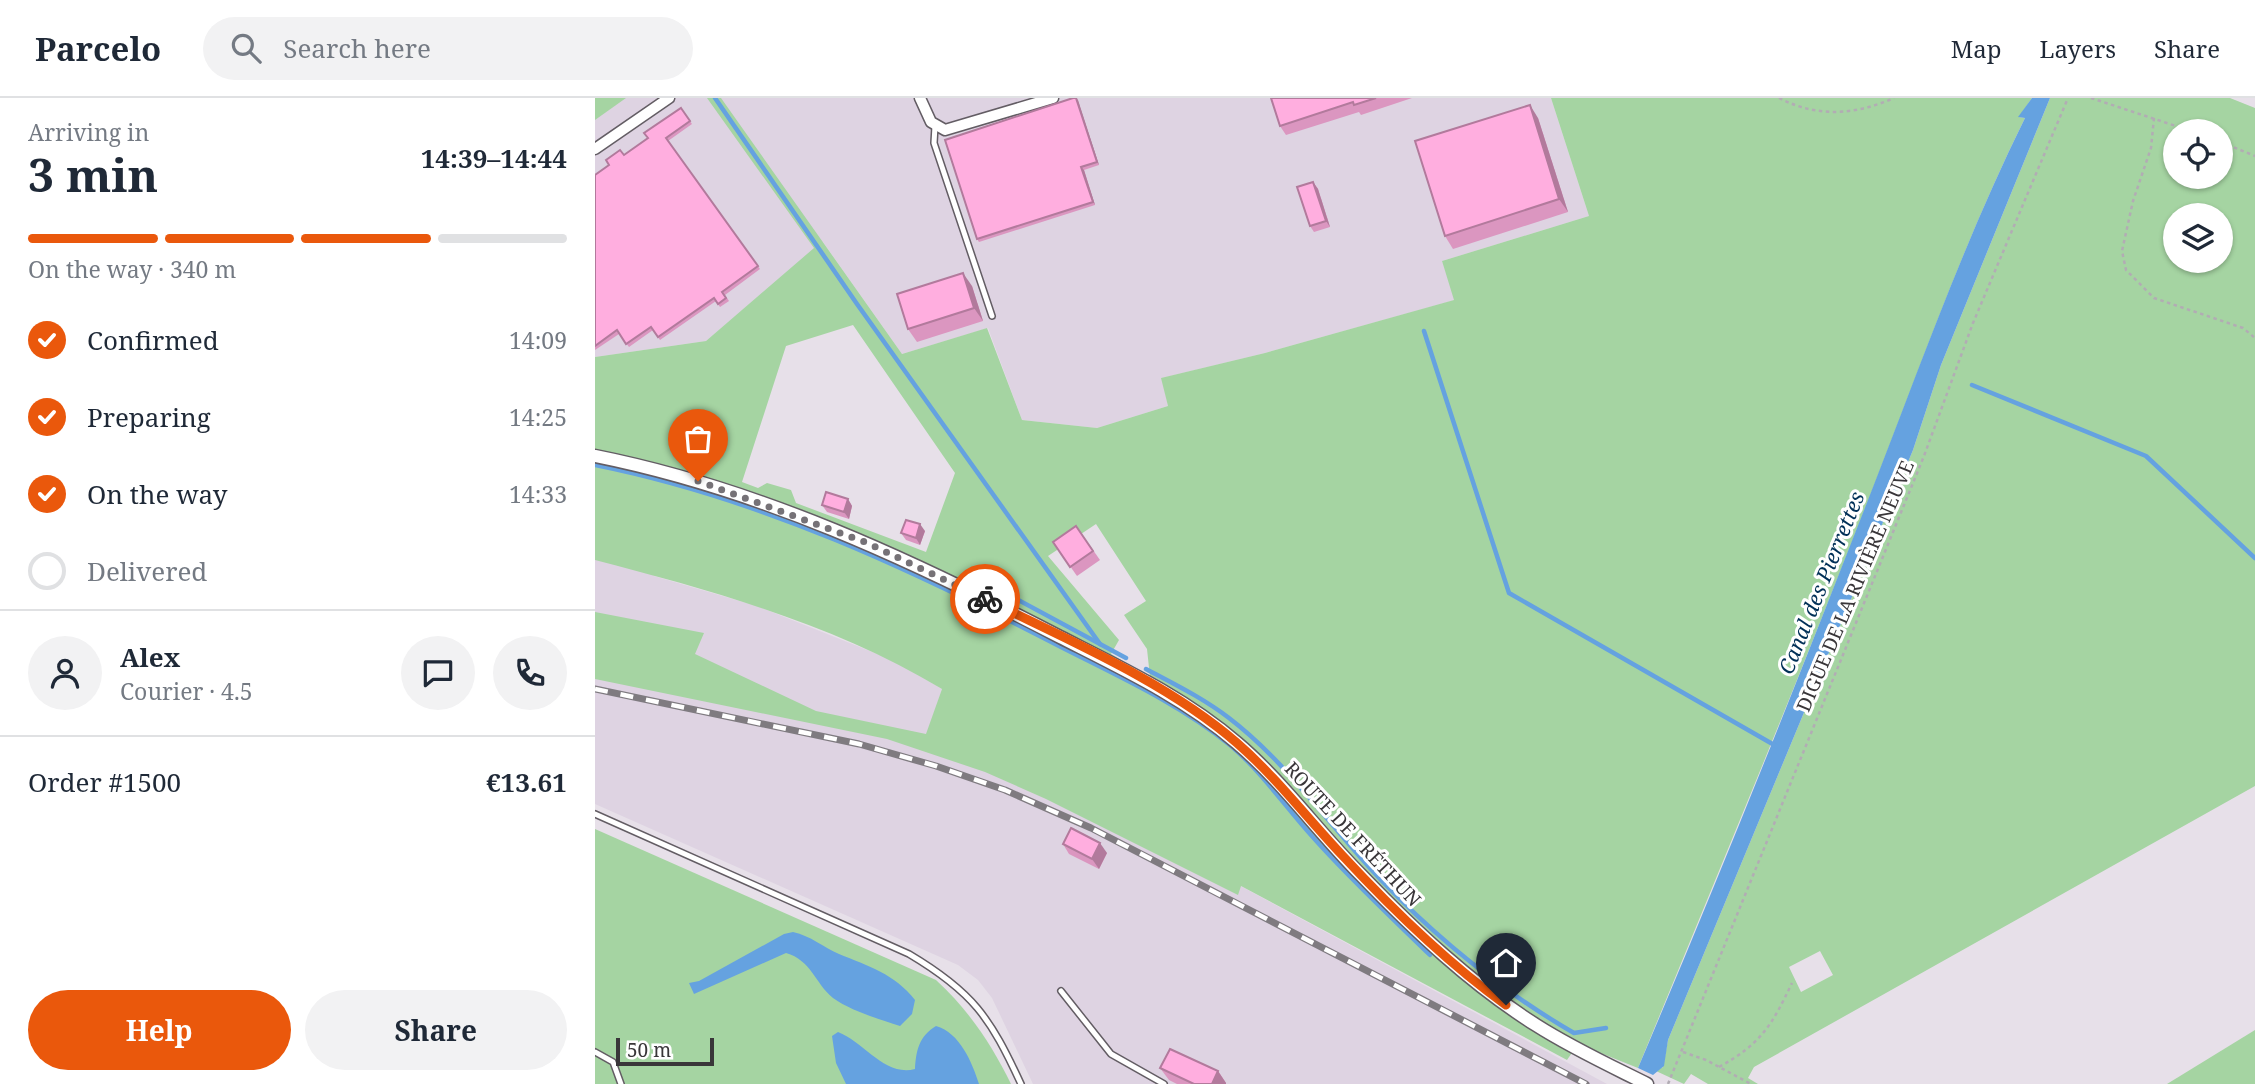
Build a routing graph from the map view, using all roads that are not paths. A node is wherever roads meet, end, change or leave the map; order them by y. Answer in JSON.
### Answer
{"nodes":[{"id":1,"x":669,"y":98,"type":"edge"},
{"id":2,"x":921,"y":98,"type":"edge"},
{"id":3,"x":1053,"y":98,"type":"edge"},
{"id":4,"x":935,"y":126,"type":"junction"},
{"id":5,"x":595,"y":149,"type":"edge"},
{"id":6,"x":992,"y":316,"type":"dead end"},
{"id":7,"x":595,"y":456,"type":"edge"},
{"id":8,"x":595,"y":814,"type":"edge"},
{"id":9,"x":1061,"y":991,"type":"dead end"},
{"id":10,"x":595,"y":1052,"type":"edge"},
{"id":11,"x":621,"y":1084,"type":"edge"},
{"id":12,"x":1021,"y":1084,"type":"edge"},
{"id":13,"x":1164,"y":1084,"type":"edge"},
{"id":14,"x":1647,"y":1084,"type":"edge"}],
"edges":[{"from":1,"to":5,"type":"street"},
{"from":2,"to":4,"type":"street"},
{"from":3,"to":4,"type":"street"},
{"from":4,"to":6,"type":"lane"},
{"from":7,"to":14,"type":"street","name":"ROUTE DE FRÉTHUN"},
{"from":8,"to":12,"type":"lane"},
{"from":9,"to":13,"type":"lane"},
{"from":10,"to":11,"type":"lane"}]}
